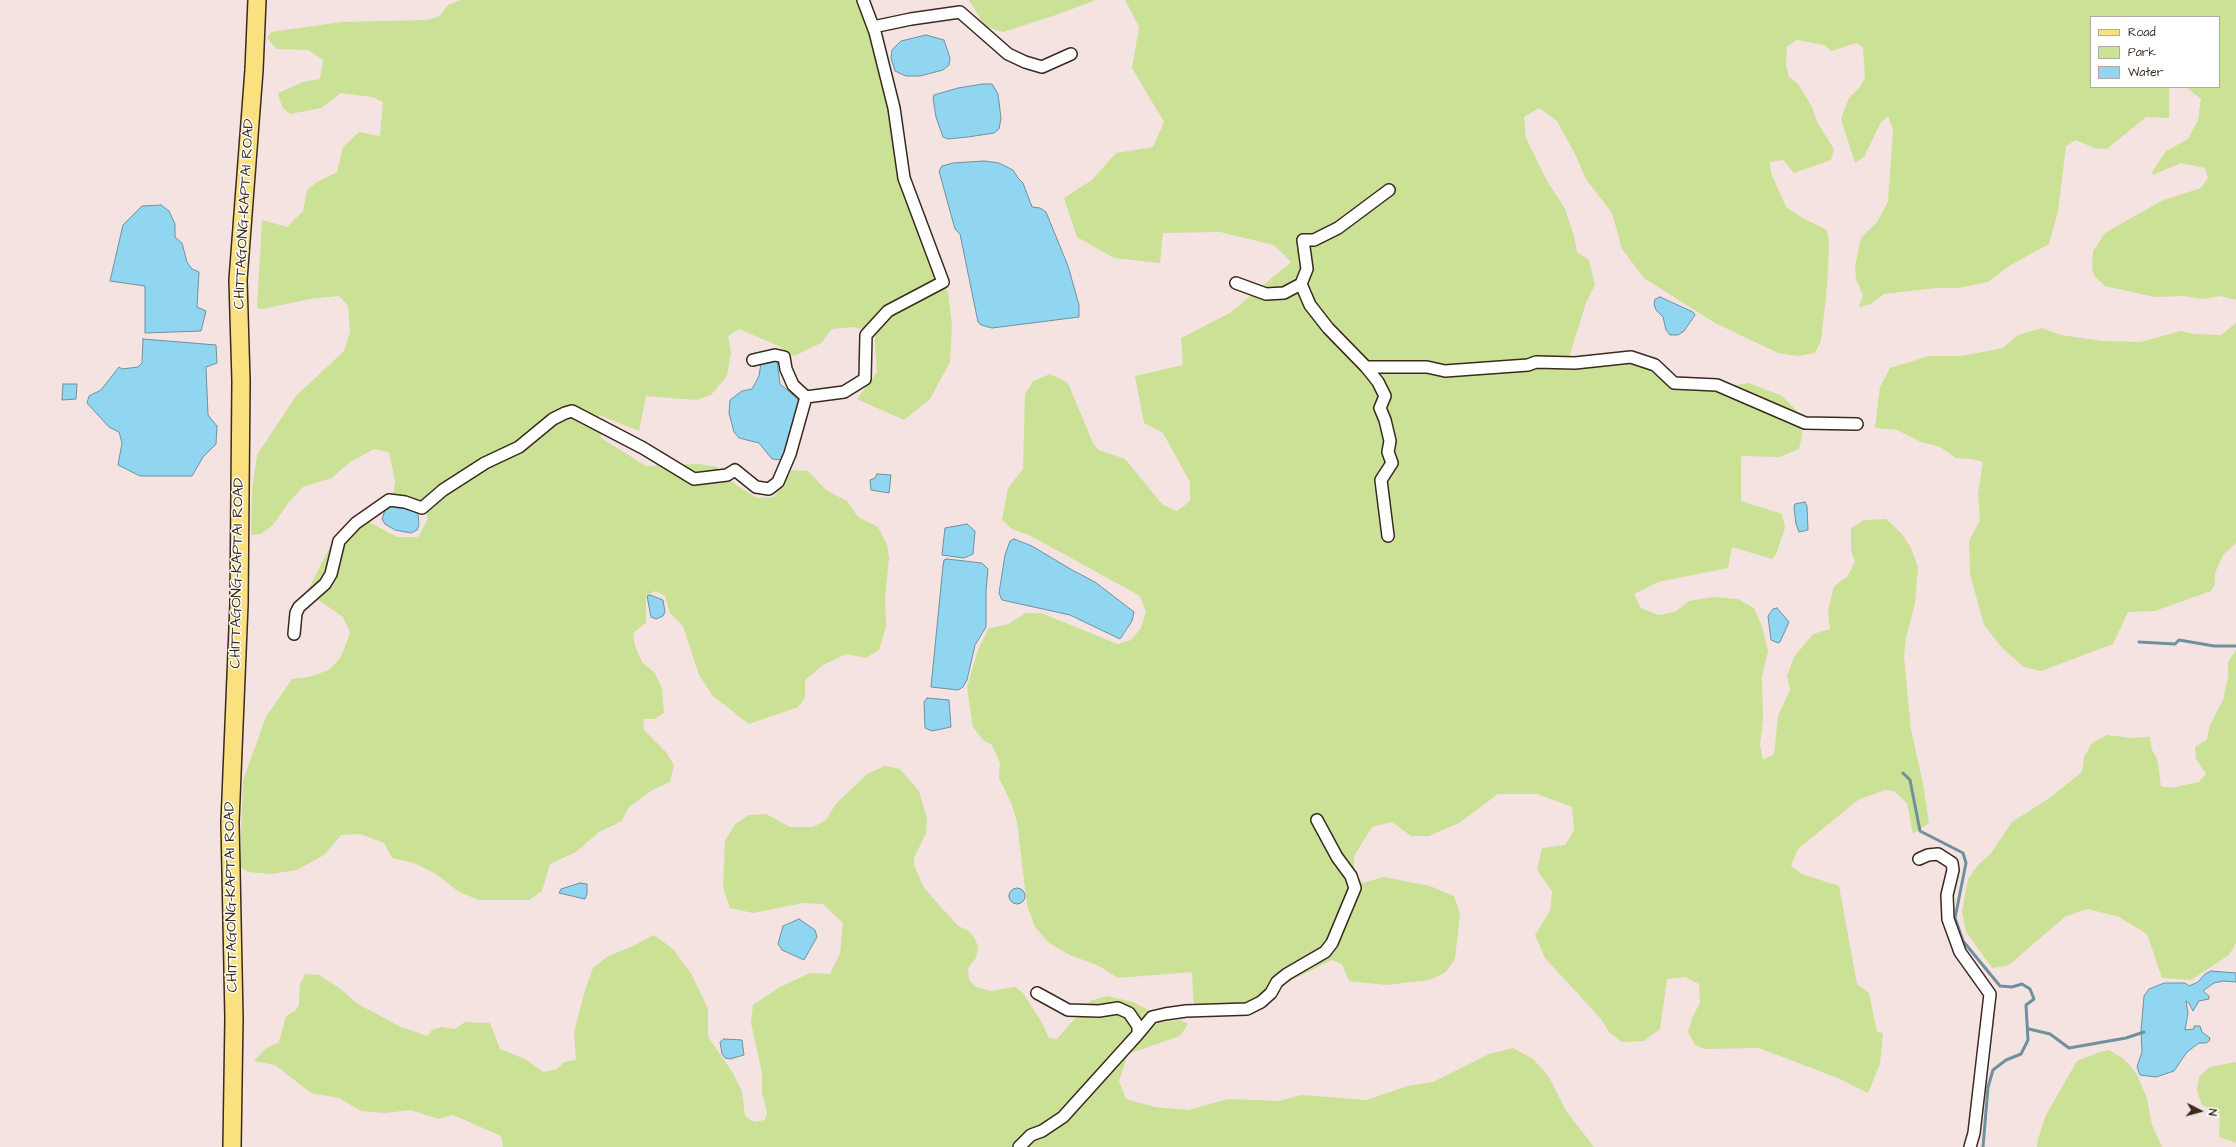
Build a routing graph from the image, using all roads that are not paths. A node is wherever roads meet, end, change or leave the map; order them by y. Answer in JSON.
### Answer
{"nodes":[{"id":1,"x":256,"y":0,"type":"edge"},
{"id":2,"x":863,"y":0,"type":"edge"},
{"id":3,"x":873,"y":27,"type":"junction"},
{"id":4,"x":1071,"y":54,"type":"dead end"},
{"id":5,"x":1389,"y":190,"type":"dead end"},
{"id":6,"x":1236,"y":283,"type":"dead end"},
{"id":7,"x":1301,"y":284,"type":"junction"},
{"id":8,"x":753,"y":360,"type":"dead end"},
{"id":9,"x":1366,"y":367,"type":"junction"},
{"id":10,"x":806,"y":398,"type":"junction"},
{"id":11,"x":1857,"y":424,"type":"dead end"},
{"id":12,"x":1388,"y":536,"type":"dead end"},
{"id":13,"x":294,"y":634,"type":"dead end"},
{"id":14,"x":1317,"y":820,"type":"dead end"},
{"id":15,"x":1919,"y":859,"type":"dead end"},
{"id":16,"x":1037,"y":993,"type":"dead end"},
{"id":17,"x":1138,"y":1034,"type":"junction"},
{"id":18,"x":232,"y":1147,"type":"edge"},
{"id":19,"x":1019,"y":1147,"type":"edge"},
{"id":20,"x":1970,"y":1147,"type":"edge"}],
"edges":[{"from":1,"to":18,"type":"main road","name":"CHITTAGONG-KAPTAI ROAD"},
{"from":2,"to":3,"type":"street"},
{"from":3,"to":4,"type":"street"},
{"from":3,"to":10,"type":"street"},
{"from":5,"to":7,"type":"street"},
{"from":6,"to":7,"type":"street"},
{"from":7,"to":9,"type":"street"},
{"from":8,"to":10,"type":"street"},
{"from":9,"to":11,"type":"street"},
{"from":9,"to":12,"type":"street"},
{"from":10,"to":13,"type":"street"},
{"from":14,"to":17,"type":"street"},
{"from":15,"to":20,"type":"street"},
{"from":16,"to":17,"type":"street"},
{"from":17,"to":19,"type":"street"}]}
